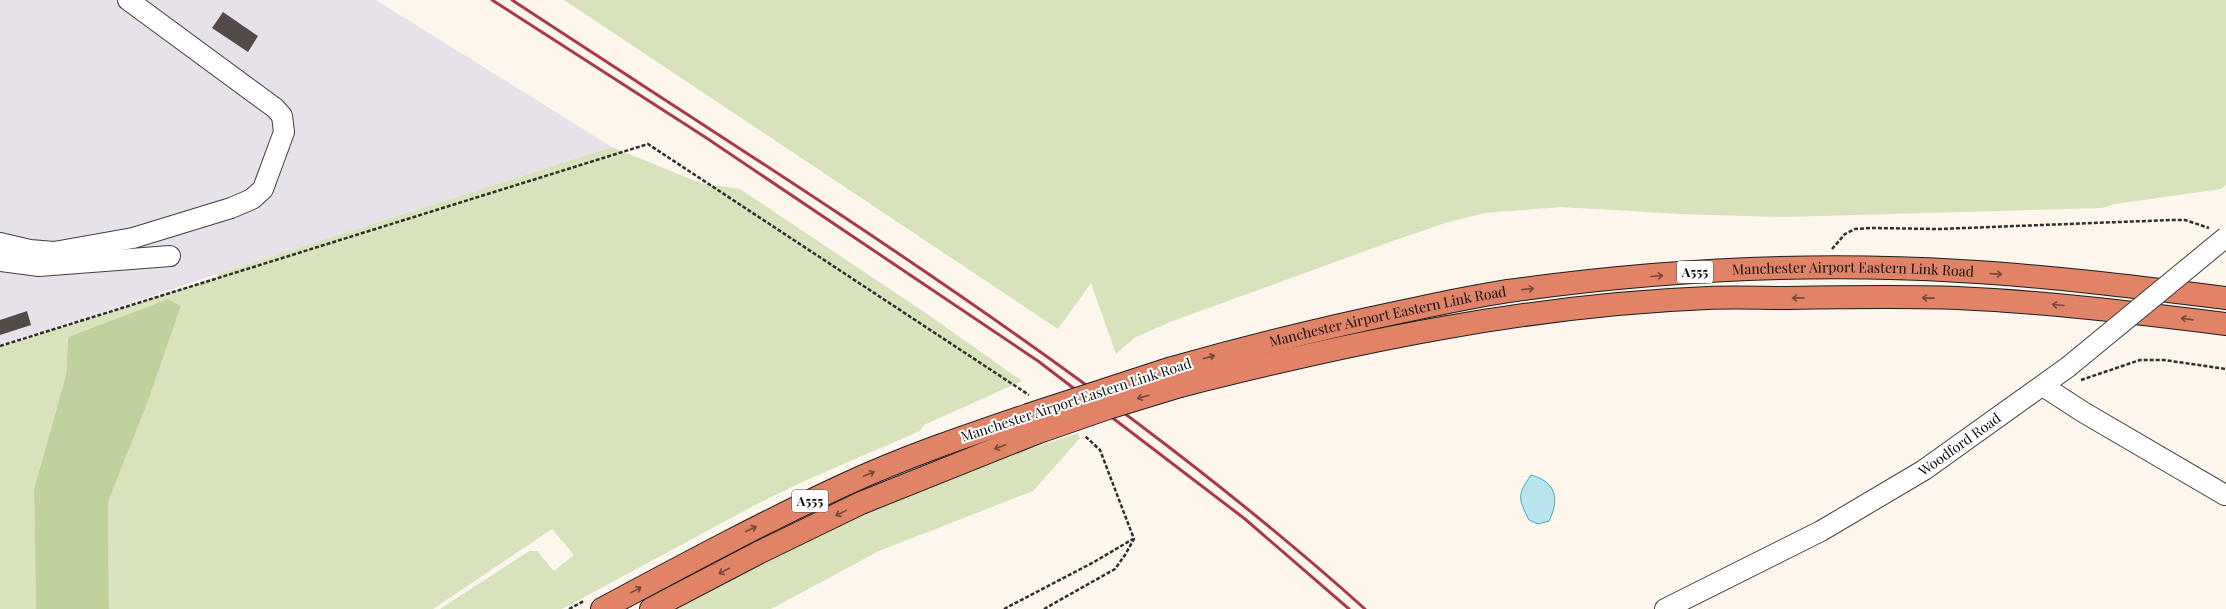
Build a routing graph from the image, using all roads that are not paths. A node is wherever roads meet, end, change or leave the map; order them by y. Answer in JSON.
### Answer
{"nodes":[{"id":1,"x":128,"y":0,"type":"edge"},
{"id":2,"x":2220,"y":234,"type":"edge"},
{"id":3,"x":0,"y":243,"type":"edge"},
{"id":4,"x":170,"y":256,"type":"dead end"},
{"id":5,"x":0,"y":260,"type":"edge"},
{"id":6,"x":2226,"y":298,"type":"edge"},
{"id":7,"x":2226,"y":324,"type":"edge"},
{"id":8,"x":1176,"y":377,"type":"junction"},
{"id":9,"x":2043,"y":386,"type":"junction"},
{"id":10,"x":1032,"y":424,"type":"junction"},
{"id":11,"x":2225,"y":495,"type":"edge"},
{"id":12,"x":1670,"y":608,"type":"edge"},
{"id":13,"x":602,"y":609,"type":"edge"},
{"id":14,"x":651,"y":609,"type":"edge"}],
"edges":[{"from":1,"to":3,"type":"street"},
{"from":2,"to":9,"type":"street","name":"Woodford Road","bridge":true},
{"from":4,"to":5,"type":"street"},
{"from":8,"to":6,"type":"highway","name":"Manchester Airport Eastern Link Road","number":"A555","one_way":true},
{"from":7,"to":8,"type":"highway","name":"Manchester Airport Eastern Link Road","number":"A555","one_way":true},
{"from":8,"to":10,"type":"highway","name":"Manchester Airport Eastern Link Road","number":"A555","bridge":true},
{"from":9,"to":11,"type":"street"},
{"from":9,"to":12,"type":"street","name":"Woodford Road"},
{"from":13,"to":10,"type":"highway","name":"Manchester Airport Eastern Link Road","number":"A555","one_way":true},
{"from":10,"to":14,"type":"highway","name":"Manchester Airport Eastern Link Road","number":"A555","one_way":true}]}
